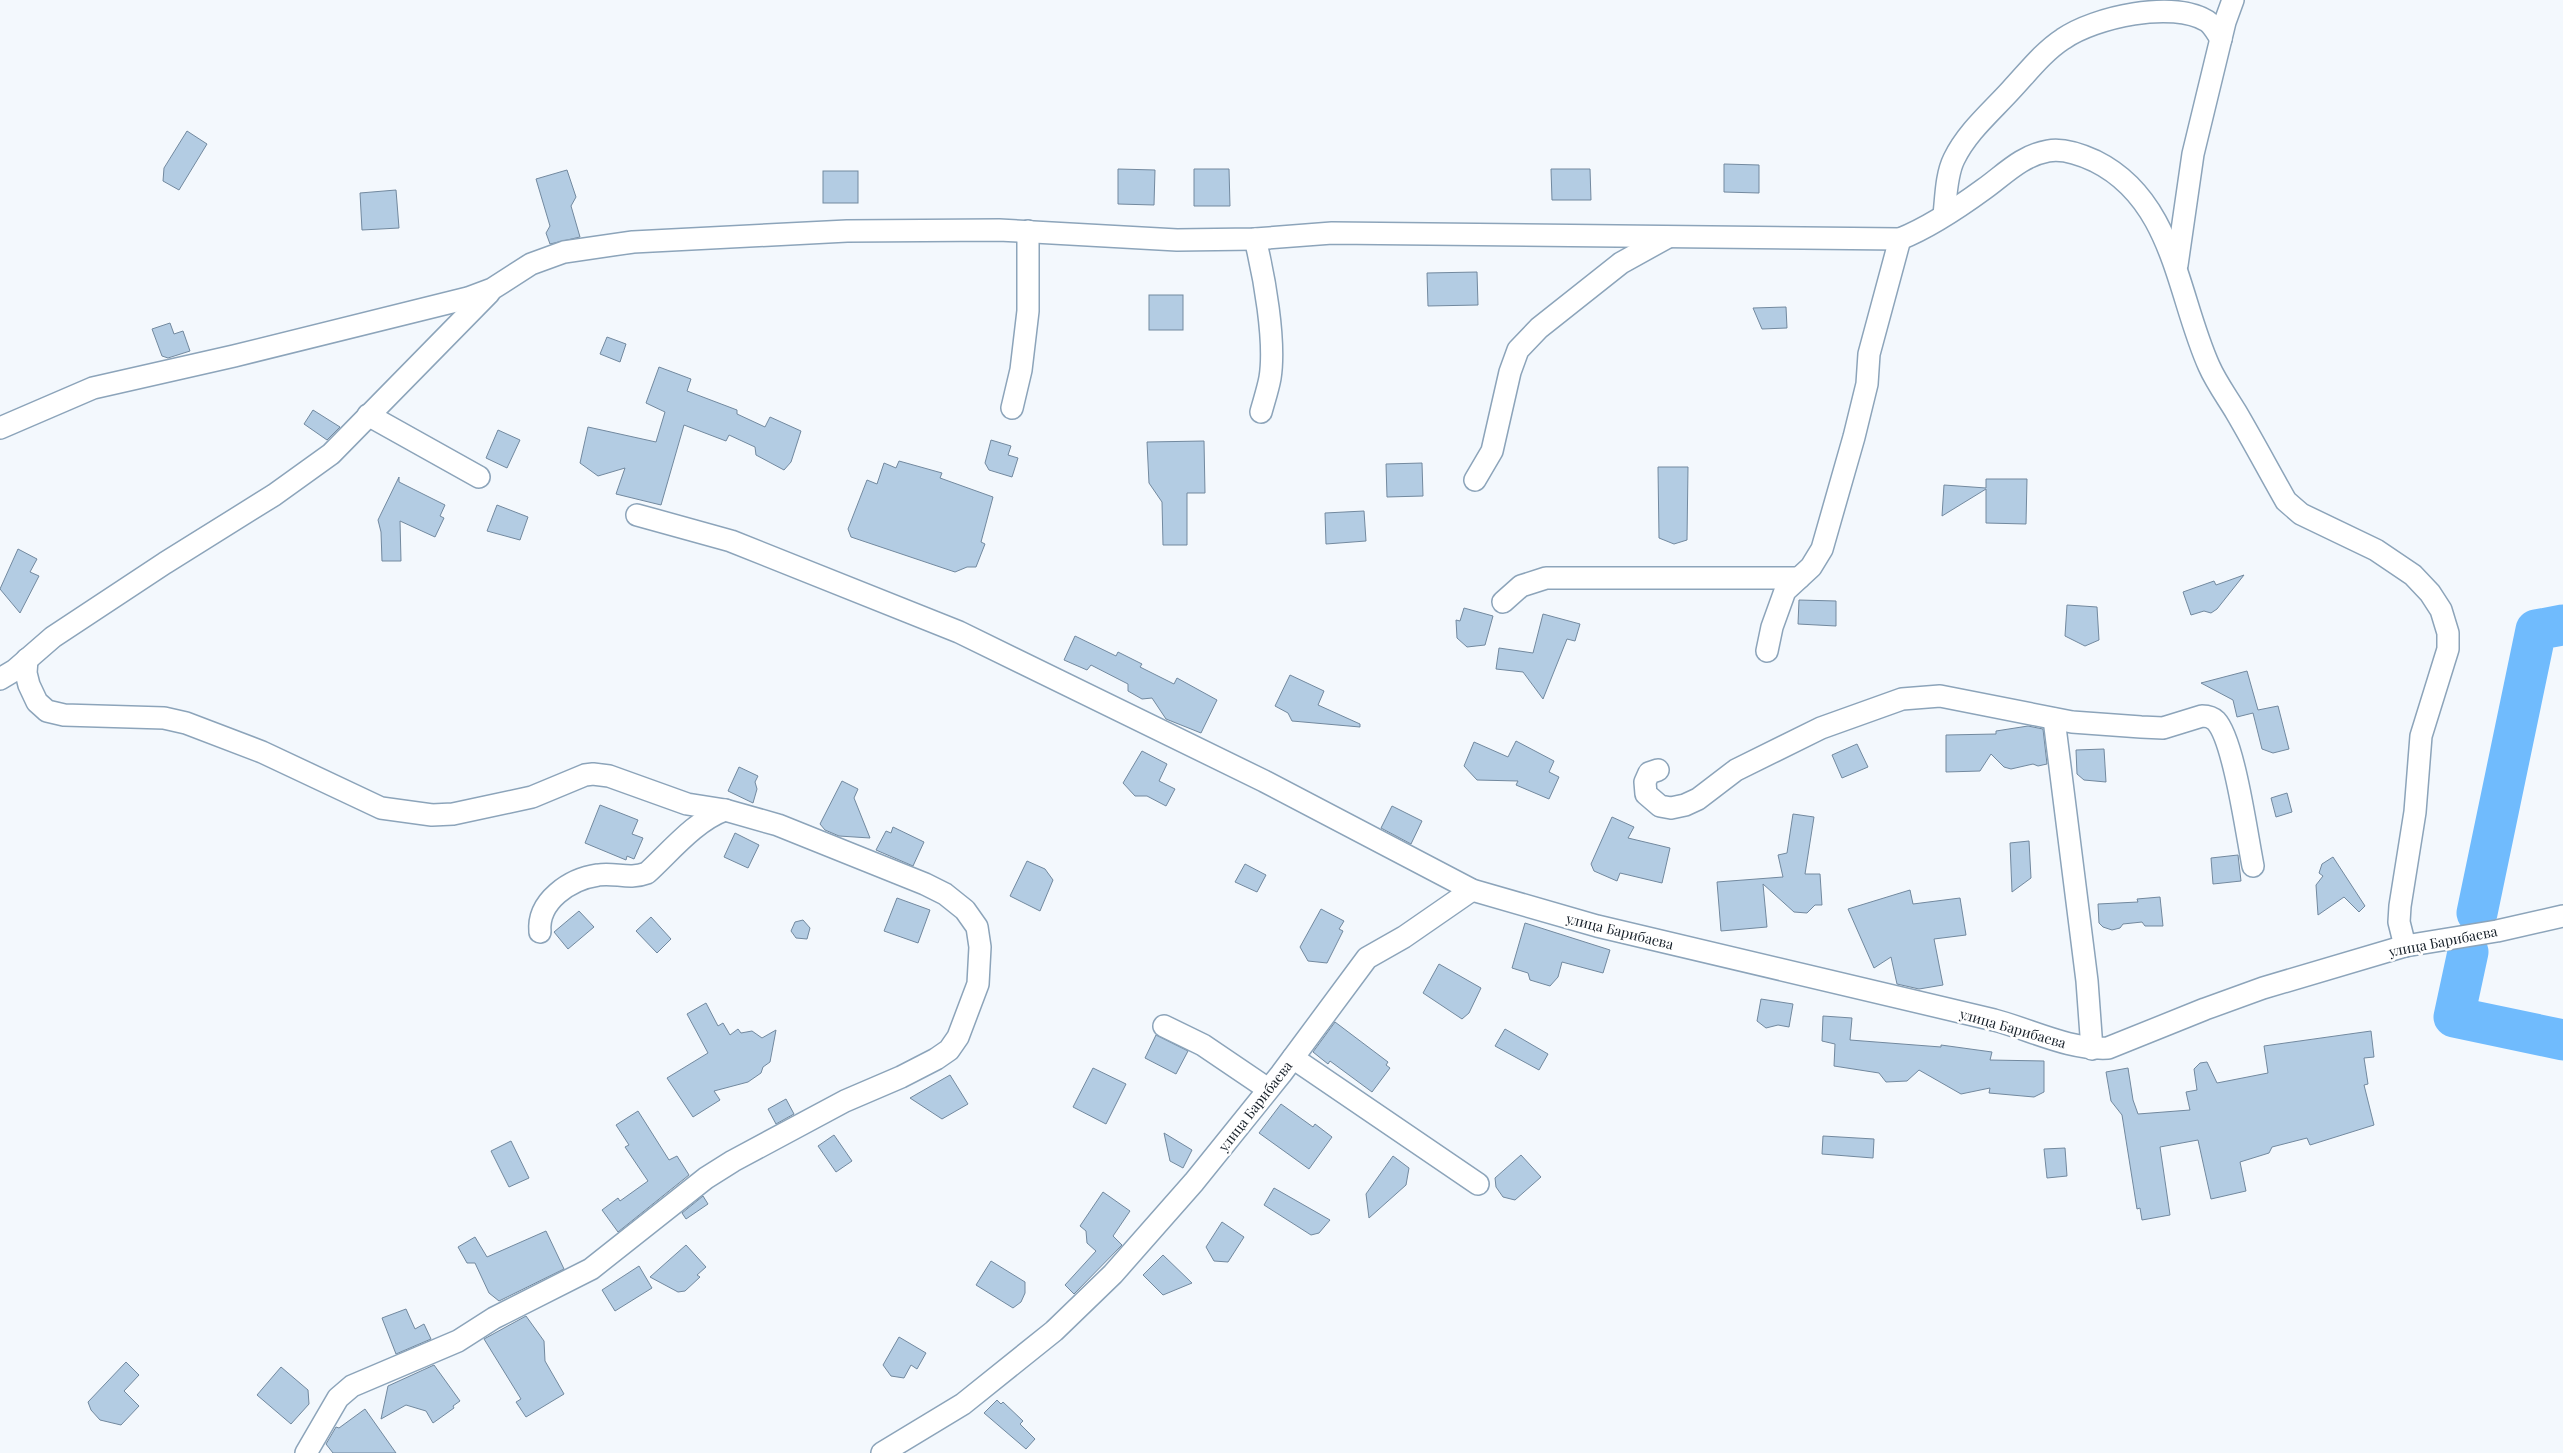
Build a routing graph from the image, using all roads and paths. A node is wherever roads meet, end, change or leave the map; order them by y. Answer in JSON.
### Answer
{"nodes":[{"id":1,"x":2233,"y":0,"type":"edge"},
{"id":2,"x":2221,"y":39,"type":"junction"},
{"id":3,"x":1944,"y":215,"type":"junction"},
{"id":4,"x":1028,"y":231,"type":"junction"},
{"id":5,"x":1670,"y":236,"type":"junction"},
{"id":6,"x":1255,"y":239,"type":"junction"},
{"id":7,"x":1900,"y":239,"type":"junction"},
{"id":8,"x":2176,"y":270,"type":"junction"},
{"id":9,"x":492,"y":289,"type":"junction"},
{"id":10,"x":1012,"y":408,"type":"dead end"},
{"id":11,"x":1261,"y":412,"type":"dead end"},
{"id":12,"x":368,"y":415,"type":"junction"},
{"id":13,"x":0,"y":428,"type":"edge"},
{"id":14,"x":479,"y":477,"type":"dead end"},
{"id":15,"x":1475,"y":480,"type":"dead end"},
{"id":16,"x":637,"y":515,"type":"dead end"},
{"id":17,"x":1800,"y":578,"type":"junction"},
{"id":18,"x":1503,"y":602,"type":"dead end"},
{"id":19,"x":1767,"y":651,"type":"dead end"},
{"id":20,"x":27,"y":660,"type":"junction"},
{"id":21,"x":0,"y":679,"type":"edge"},
{"id":22,"x":2054,"y":719,"type":"junction"},
{"id":23,"x":1658,"y":770,"type":"dead end"},
{"id":24,"x":725,"y":810,"type":"junction"},
{"id":25,"x":2253,"y":866,"type":"dead end"},
{"id":26,"x":1472,"y":890,"type":"junction"},
{"id":27,"x":2563,"y":916,"type":"edge"},
{"id":28,"x":540,"y":932,"type":"dead end"},
{"id":29,"x":2405,"y":946,"type":"junction"},
{"id":30,"x":1164,"y":1026,"type":"dead end"},
{"id":31,"x":2092,"y":1049,"type":"junction"},
{"id":32,"x":1292,"y":1058,"type":"junction"},
{"id":33,"x":1268,"y":1089,"type":"junction"},
{"id":34,"x":1478,"y":1184,"type":"dead end"},
{"id":35,"x":306,"y":1453,"type":"edge"},
{"id":36,"x":882,"y":1453,"type":"edge"}],
"edges":[{"from":1,"to":2,"type":"street"},
{"from":2,"to":3,"type":"street"},
{"from":2,"to":8,"type":"street"},
{"from":3,"to":7,"type":"street"},
{"from":3,"to":8,"type":"street"},
{"from":4,"to":6,"type":"street"},
{"from":4,"to":9,"type":"street"},
{"from":4,"to":10,"type":"street"},
{"from":5,"to":6,"type":"street"},
{"from":5,"to":7,"type":"street"},
{"from":5,"to":15,"type":"street"},
{"from":6,"to":11,"type":"street"},
{"from":7,"to":17,"type":"street"},
{"from":8,"to":29,"type":"street"},
{"from":9,"to":12,"type":"street"},
{"from":9,"to":13,"type":"street"},
{"from":12,"to":14,"type":"street"},
{"from":12,"to":20,"type":"street"},
{"from":16,"to":26,"type":"street"},
{"from":17,"to":18,"type":"street"},
{"from":17,"to":19,"type":"street"},
{"from":20,"to":21,"type":"street"},
{"from":20,"to":24,"type":"street"},
{"from":22,"to":23,"type":"street"},
{"from":22,"to":25,"type":"street"},
{"from":22,"to":31,"type":"street"},
{"from":24,"to":28,"type":"street"},
{"from":24,"to":35,"type":"street"},
{"from":26,"to":31,"type":"street","name":"улица Барибаева"},
{"from":26,"to":32,"type":"street","name":"улица Барибаева"},
{"from":27,"to":29,"type":"street","name":"улица Барибаева"},
{"from":29,"to":31,"type":"street","name":"улица Барибаева"},
{"from":30,"to":33,"type":"street"},
{"from":32,"to":33,"type":"street","name":"улица Барибаева"},
{"from":32,"to":34,"type":"street"},
{"from":33,"to":36,"type":"street","name":"улица Барибаева"}]}
